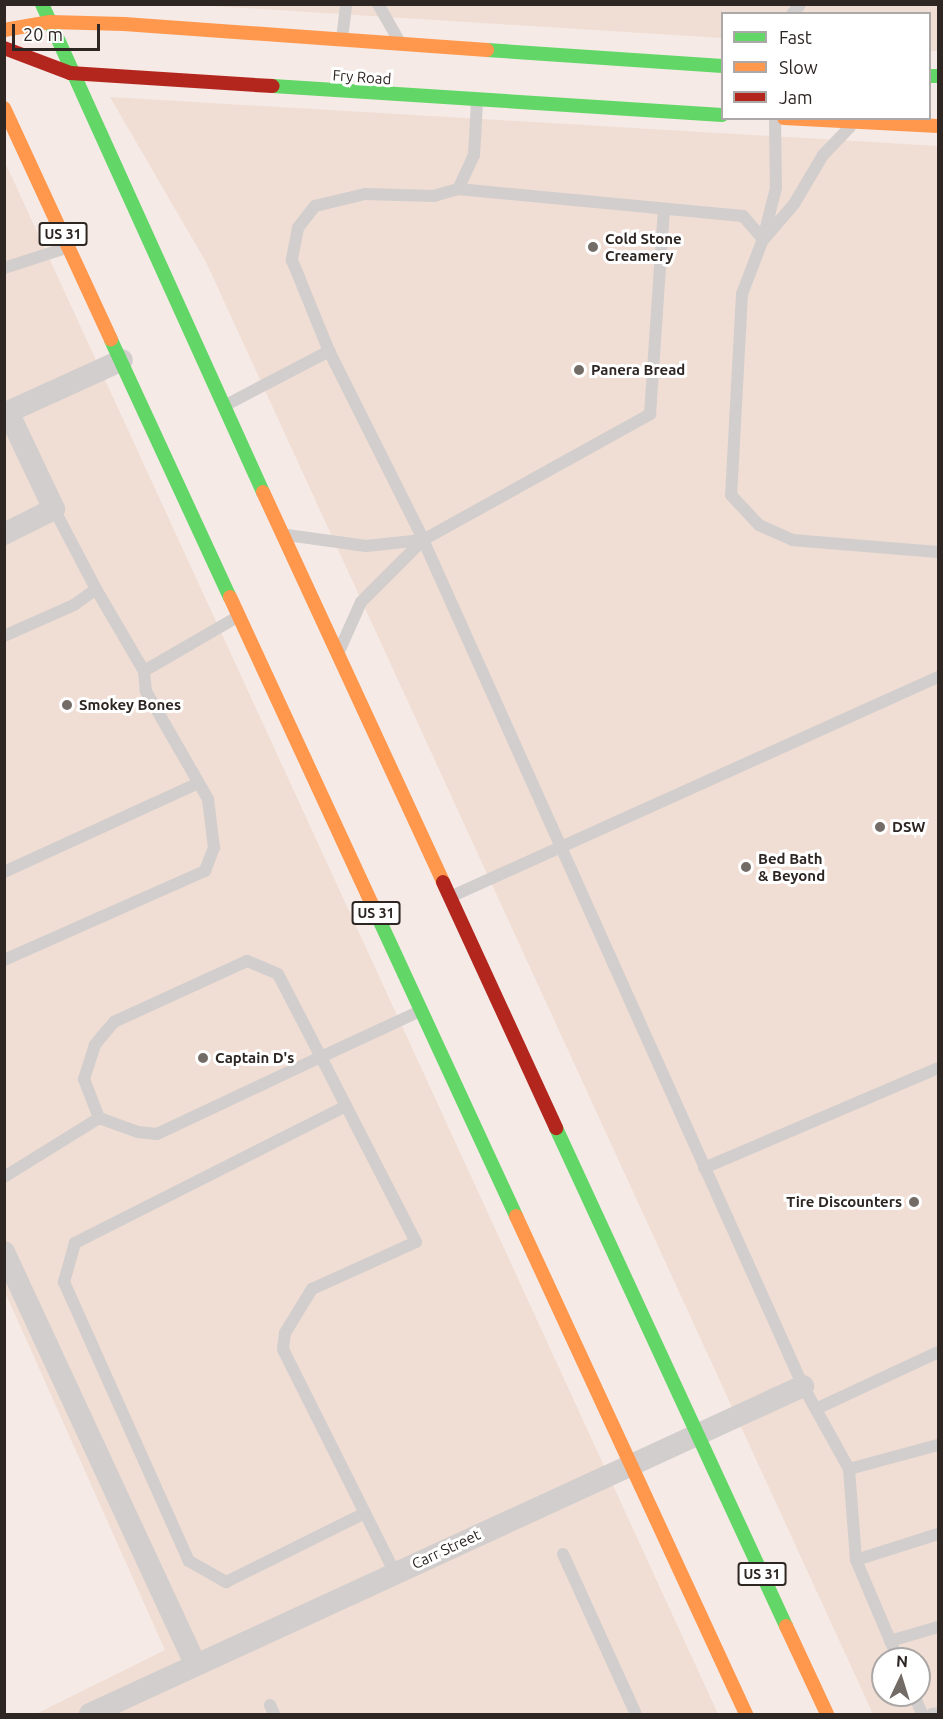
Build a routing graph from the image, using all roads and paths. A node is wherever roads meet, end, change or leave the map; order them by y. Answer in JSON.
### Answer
{"nodes":[{"id":1,"x":42,"y":4,"type":"edge"},
{"id":2,"x":346,"y":4,"type":"edge"},
{"id":3,"x":378,"y":4,"type":"edge"},
{"id":4,"x":50,"y":22,"type":"junction"},
{"id":5,"x":4,"y":30,"type":"edge"},
{"id":6,"x":342,"y":39,"type":"junction"},
{"id":7,"x":402,"y":45,"type":"junction"},
{"id":8,"x":4,"y":48,"type":"edge"},
{"id":9,"x":721,"y":66,"type":"edge"},
{"id":10,"x":70,"y":73,"type":"junction"},
{"id":11,"x":477,"y":101,"type":"junction"},
{"id":12,"x":4,"y":108,"type":"edge"},
{"id":13,"x":721,"y":116,"type":"edge"},
{"id":14,"x":775,"y":120,"type":"edge"},
{"id":15,"x":832,"y":120,"type":"edge"},
{"id":16,"x":856,"y":121,"type":"junction"},
{"id":17,"x":939,"y":126,"type":"edge"},
{"id":18,"x":458,"y":189,"type":"junction"},
{"id":19,"x":664,"y":208,"type":"junction"},
{"id":20,"x":764,"y":239,"type":"junction"},
{"id":21,"x":69,"y":247,"type":"junction"},
{"id":22,"x":4,"y":268,"type":"edge"},
{"id":23,"x":329,"y":351,"type":"junction"},
{"id":24,"x":122,"y":360,"type":"junction"},
{"id":25,"x":223,"y":406,"type":"junction"},
{"id":26,"x":54,"y":509,"type":"junction"},
{"id":27,"x":4,"y":534,"type":"edge"},
{"id":28,"x":282,"y":534,"type":"junction"},
{"id":29,"x":423,"y":540,"type":"junction"},
{"id":30,"x":939,"y":552,"type":"edge"},
{"id":31,"x":96,"y":589,"type":"junction"},
{"id":32,"x":239,"y":615,"type":"junction"},
{"id":33,"x":4,"y":636,"type":"edge"},
{"id":34,"x":337,"y":655,"type":"junction"},
{"id":35,"x":144,"y":672,"type":"junction"},
{"id":36,"x":939,"y":677,"type":"edge"},
{"id":37,"x":198,"y":783,"type":"junction"},
{"id":38,"x":558,"y":847,"type":"junction"},
{"id":39,"x":4,"y":872,"type":"edge"},
{"id":40,"x":449,"y":897,"type":"junction"},
{"id":41,"x":4,"y":960,"type":"edge"},
{"id":42,"x":421,"y":1010,"type":"junction"},
{"id":43,"x":321,"y":1057,"type":"junction"},
{"id":44,"x":939,"y":1068,"type":"edge"},
{"id":45,"x":346,"y":1106,"type":"junction"},
{"id":46,"x":99,"y":1118,"type":"junction"},
{"id":47,"x":704,"y":1168,"type":"junction"},
{"id":48,"x":4,"y":1178,"type":"edge"},
{"id":49,"x":4,"y":1252,"type":"edge"},
{"id":50,"x":939,"y":1352,"type":"edge"},
{"id":51,"x":803,"y":1386,"type":"junction"},
{"id":52,"x":816,"y":1409,"type":"junction"},
{"id":53,"x":697,"y":1433,"type":"junction"},
{"id":54,"x":939,"y":1445,"type":"edge"},
{"id":55,"x":631,"y":1466,"type":"junction"},
{"id":56,"x":849,"y":1469,"type":"junction"},
{"id":57,"x":365,"y":1514,"type":"junction"},
{"id":58,"x":939,"y":1534,"type":"edge"},
{"id":59,"x":563,"y":1554,"type":"dead end"},
{"id":60,"x":856,"y":1560,"type":"junction"},
{"id":61,"x":395,"y":1573,"type":"junction"},
{"id":62,"x":939,"y":1627,"type":"edge"},
{"id":63,"x":890,"y":1641,"type":"junction"},
{"id":64,"x":893,"y":1647,"type":"edge"},
{"id":65,"x":196,"y":1665,"type":"junction"},
{"id":66,"x":939,"y":1713,"type":"edge"},
{"id":67,"x":90,"y":1714,"type":"edge"},
{"id":68,"x":636,"y":1714,"type":"edge"},
{"id":69,"x":746,"y":1714,"type":"edge"},
{"id":70,"x":827,"y":1714,"type":"edge"},
{"id":71,"x":932,"y":1714,"type":"edge"}],
"edges":[{"from":1,"to":4,"type":"main road","number":"US 31"},
{"from":2,"to":6,"type":"lane"},
{"from":3,"to":7,"type":"lane"},
{"from":4,"to":5,"type":"main road"},
{"from":4,"to":6,"type":"main road"},
{"from":4,"to":10,"type":"main road","number":"US 31"},
{"from":6,"to":7,"type":"main road"},
{"from":7,"to":9,"type":"main road"},
{"from":8,"to":10,"type":"main road","name":"Fry Road"},
{"from":10,"to":11,"type":"main road","name":"Fry Road"},
{"from":10,"to":25,"type":"main road","number":"US 31"},
{"from":11,"to":13,"type":"main road","name":"Fry Road"},
{"from":11,"to":18,"type":"lane"},
{"from":12,"to":21,"type":"main road","number":"US 31"},
{"from":14,"to":20,"type":"lane"},
{"from":15,"to":16,"type":"main road"},
{"from":16,"to":17,"type":"main road"},
{"from":16,"to":20,"type":"lane"},
{"from":18,"to":19,"type":"lane"},
{"from":18,"to":23,"type":"lane"},
{"from":19,"to":20,"type":"lane"},
{"from":19,"to":29,"type":"lane"},
{"from":20,"to":30,"type":"lane"},
{"from":21,"to":22,"type":"lane"},
{"from":21,"to":24,"type":"main road","number":"US 31"},
{"from":23,"to":25,"type":"lane"},
{"from":23,"to":29,"type":"lane"},
{"from":24,"to":26,"type":"street"},
{"from":24,"to":32,"type":"main road","number":"US 31"},
{"from":25,"to":28,"type":"main road","number":"US 31"},
{"from":26,"to":27,"type":"street"},
{"from":26,"to":31,"type":"lane"},
{"from":28,"to":29,"type":"lane"},
{"from":28,"to":34,"type":"main road","number":"US 31"},
{"from":29,"to":34,"type":"lane"},
{"from":29,"to":38,"type":"lane"},
{"from":31,"to":33,"type":"lane"},
{"from":31,"to":35,"type":"lane"},
{"from":32,"to":35,"type":"lane"},
{"from":32,"to":42,"type":"main road","number":"US 31"},
{"from":34,"to":40,"type":"main road","number":"US 31"},
{"from":35,"to":37,"type":"lane"},
{"from":36,"to":38,"type":"lane"},
{"from":37,"to":39,"type":"lane"},
{"from":37,"to":41,"type":"lane"},
{"from":38,"to":40,"type":"lane"},
{"from":38,"to":47,"type":"lane"},
{"from":40,"to":53,"type":"main road","number":"US 31"},
{"from":42,"to":43,"type":"lane"},
{"from":42,"to":55,"type":"main road","number":"US 31"},
{"from":43,"to":45,"type":"lane"},
{"from":43,"to":46,"type":"lane"},
{"from":43,"to":46,"type":"lane"},
{"from":44,"to":47,"type":"lane"},
{"from":45,"to":57,"type":"lane"},
{"from":45,"to":57,"type":"lane"},
{"from":46,"to":48,"type":"lane"},
{"from":47,"to":51,"type":"lane"},
{"from":49,"to":65,"type":"street"},
{"from":50,"to":52,"type":"lane"},
{"from":51,"to":52,"type":"lane"},
{"from":51,"to":53,"type":"street","name":"Carr Street"},
{"from":52,"to":56,"type":"lane"},
{"from":53,"to":55,"type":"street","name":"Carr Street"},
{"from":53,"to":70,"type":"main road","number":"US 31"},
{"from":54,"to":56,"type":"lane"},
{"from":55,"to":61,"type":"street","name":"Carr Street"},
{"from":55,"to":69,"type":"main road","number":"US 31"},
{"from":56,"to":60,"type":"lane"},
{"from":57,"to":61,"type":"lane"},
{"from":58,"to":60,"type":"lane"},
{"from":59,"to":68,"type":"lane"},
{"from":60,"to":63,"type":"lane"},
{"from":61,"to":65,"type":"street","name":"Carr Street"},
{"from":62,"to":63,"type":"lane"},
{"from":63,"to":64,"type":"lane"},
{"from":65,"to":67,"type":"street","name":"Carr Street"},
{"from":66,"to":71,"type":"lane"}]}
